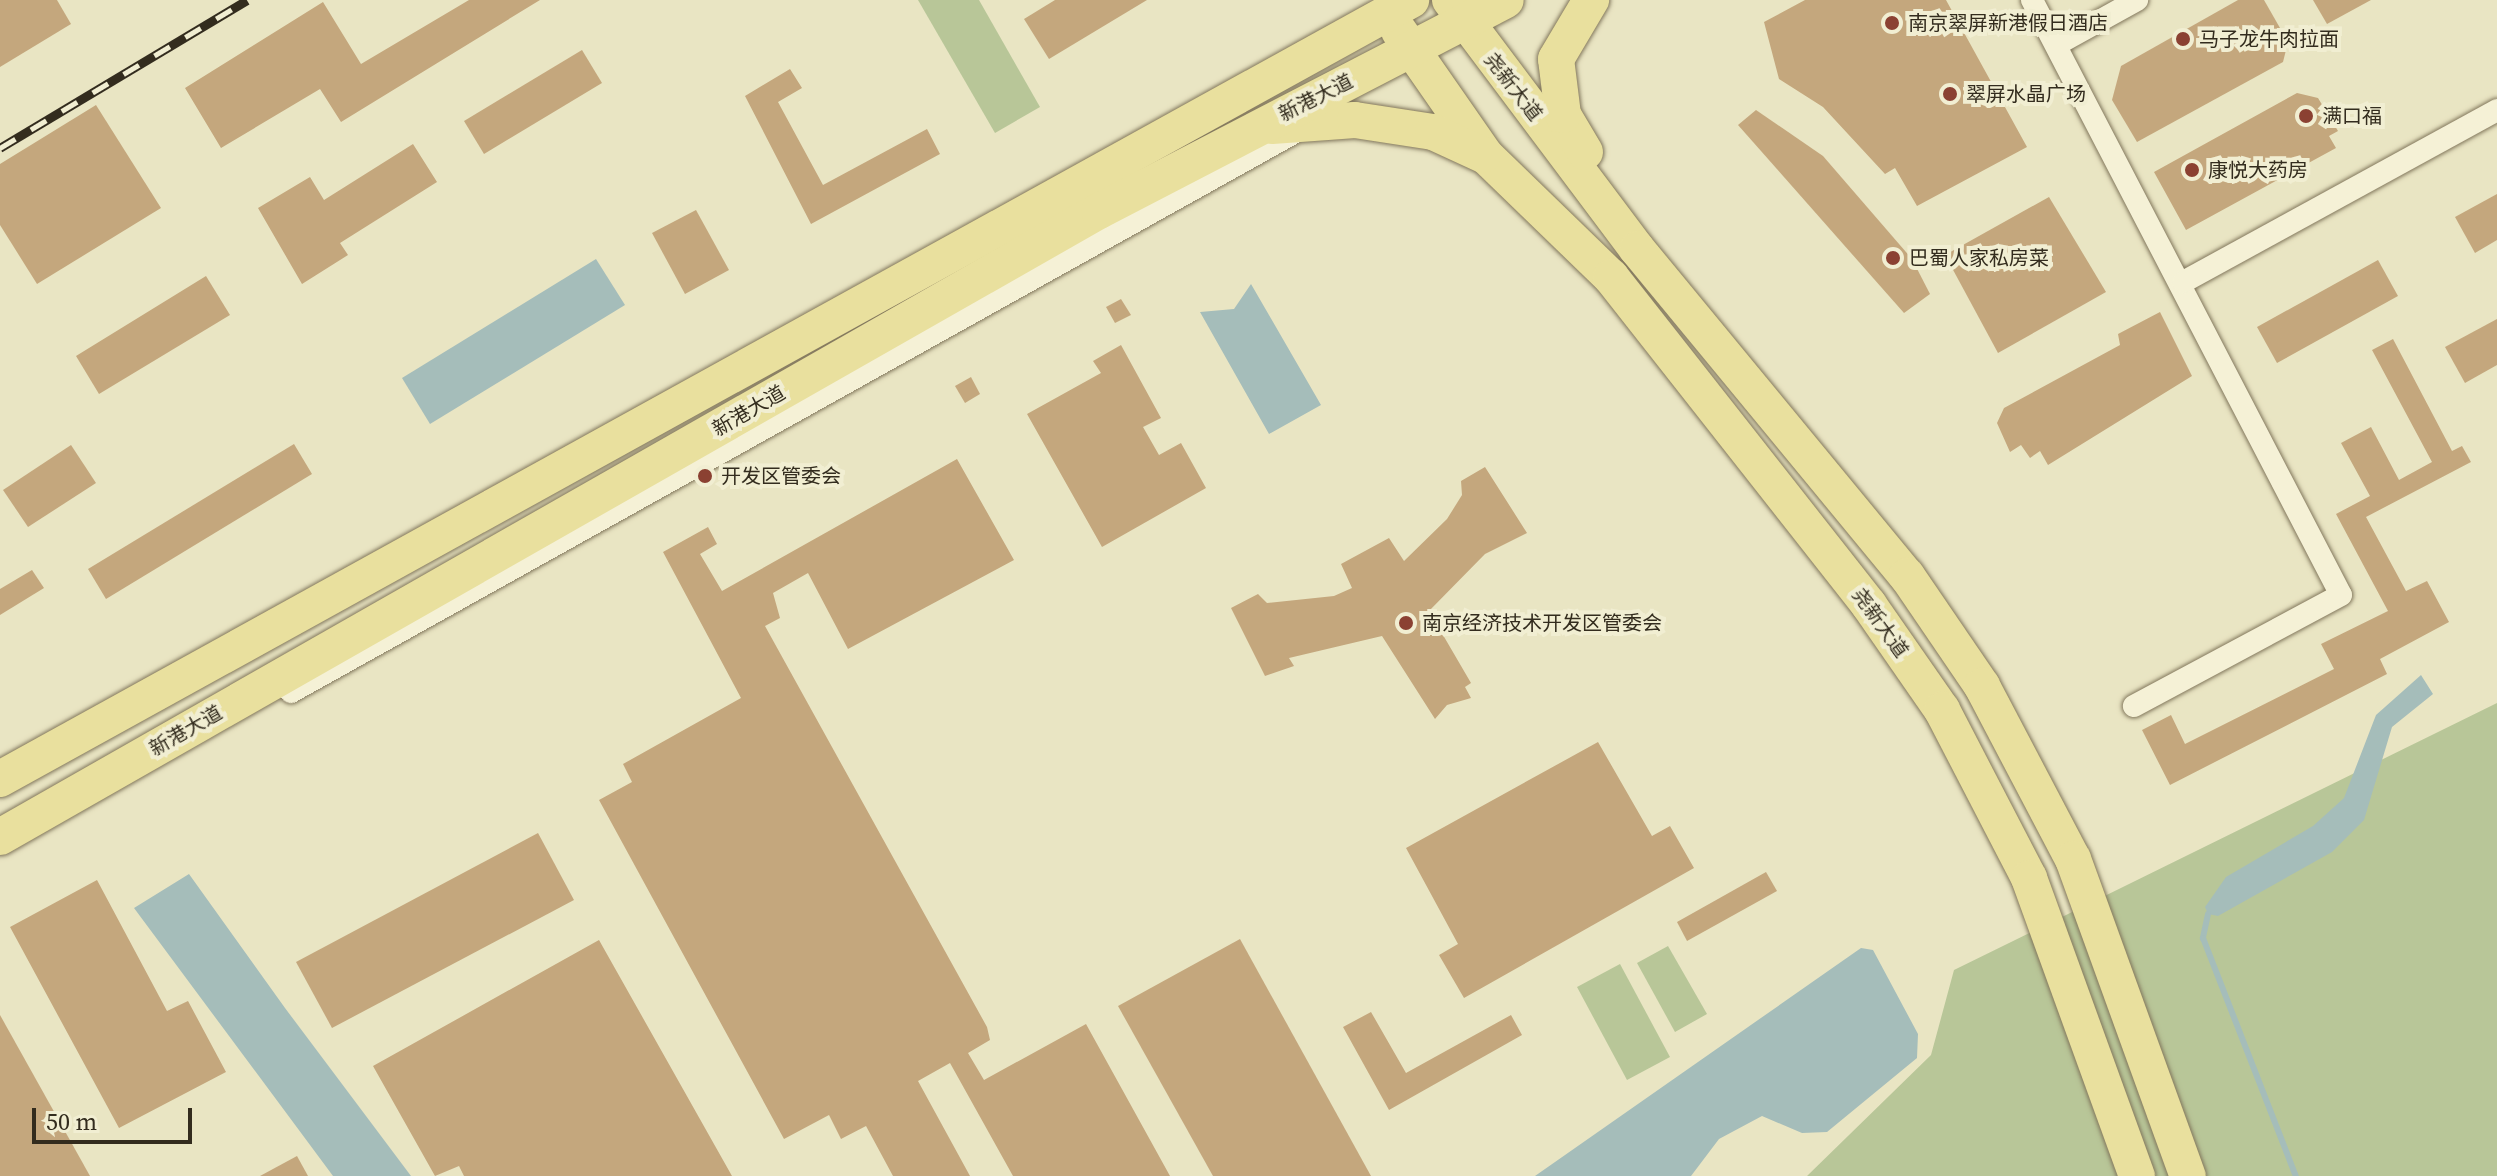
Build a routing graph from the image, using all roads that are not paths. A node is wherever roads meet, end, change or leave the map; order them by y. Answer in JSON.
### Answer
{"nodes":[{"id":1,"x":1506,"y":0,"type":"edge"},
{"id":2,"x":1591,"y":0,"type":"edge"},
{"id":3,"x":2032,"y":0,"type":"edge"},
{"id":4,"x":2137,"y":0,"type":"edge"},
{"id":5,"x":1399,"y":6,"type":"edge"},
{"id":6,"x":1456,"y":11,"type":"edge"},
{"id":7,"x":2056,"y":45,"type":"junction"},
{"id":8,"x":1410,"y":50,"type":"junction"},
{"id":9,"x":2497,"y":110,"type":"edge"},
{"id":10,"x":1312,"y":123,"type":"junction"},
{"id":11,"x":1259,"y":127,"type":"junction"},
{"id":12,"x":1486,"y":156,"type":"junction"},
{"id":13,"x":1637,"y":249,"type":"junction"},
{"id":14,"x":2183,"y":282,"type":"junction"},
{"id":15,"x":2134,"y":706,"type":"dead end"},
{"id":16,"x":0,"y":779,"type":"edge"},
{"id":17,"x":0,"y":837,"type":"edge"},
{"id":18,"x":0,"y":854,"type":"edge"},
{"id":19,"x":2137,"y":1176,"type":"edge"},
{"id":20,"x":2188,"y":1176,"type":"edge"}],
"edges":[{"from":1,"to":6,"type":"main road","name":"新港大道"},
{"from":2,"to":13,"type":"main road","name":"尧新大道"},
{"from":3,"to":7,"type":"street"},
{"from":4,"to":7,"type":"street"},
{"from":5,"to":8,"type":"main road","name":"尧新大道"},
{"from":5,"to":16,"type":"main road","name":"新港大道"},
{"from":6,"to":8,"type":"main road","name":"新港大道"},
{"from":6,"to":13,"type":"main road","name":"尧新大道"},
{"from":7,"to":14,"type":"street"},
{"from":8,"to":11,"type":"main road","name":"新港大道"},
{"from":8,"to":12,"type":"main road","name":"尧新大道"},
{"from":9,"to":14,"type":"street"},
{"from":10,"to":11,"type":"main road","name":"尧新大道"},
{"from":10,"to":12,"type":"main road","name":"尧新大道"},
{"from":10,"to":18,"type":"street"},
{"from":11,"to":17,"type":"main road","name":"新港大道"},
{"from":12,"to":19,"type":"main road","name":"尧新大道"},
{"from":13,"to":20,"type":"main road","name":"尧新大道"},
{"from":14,"to":15,"type":"street"}]}
